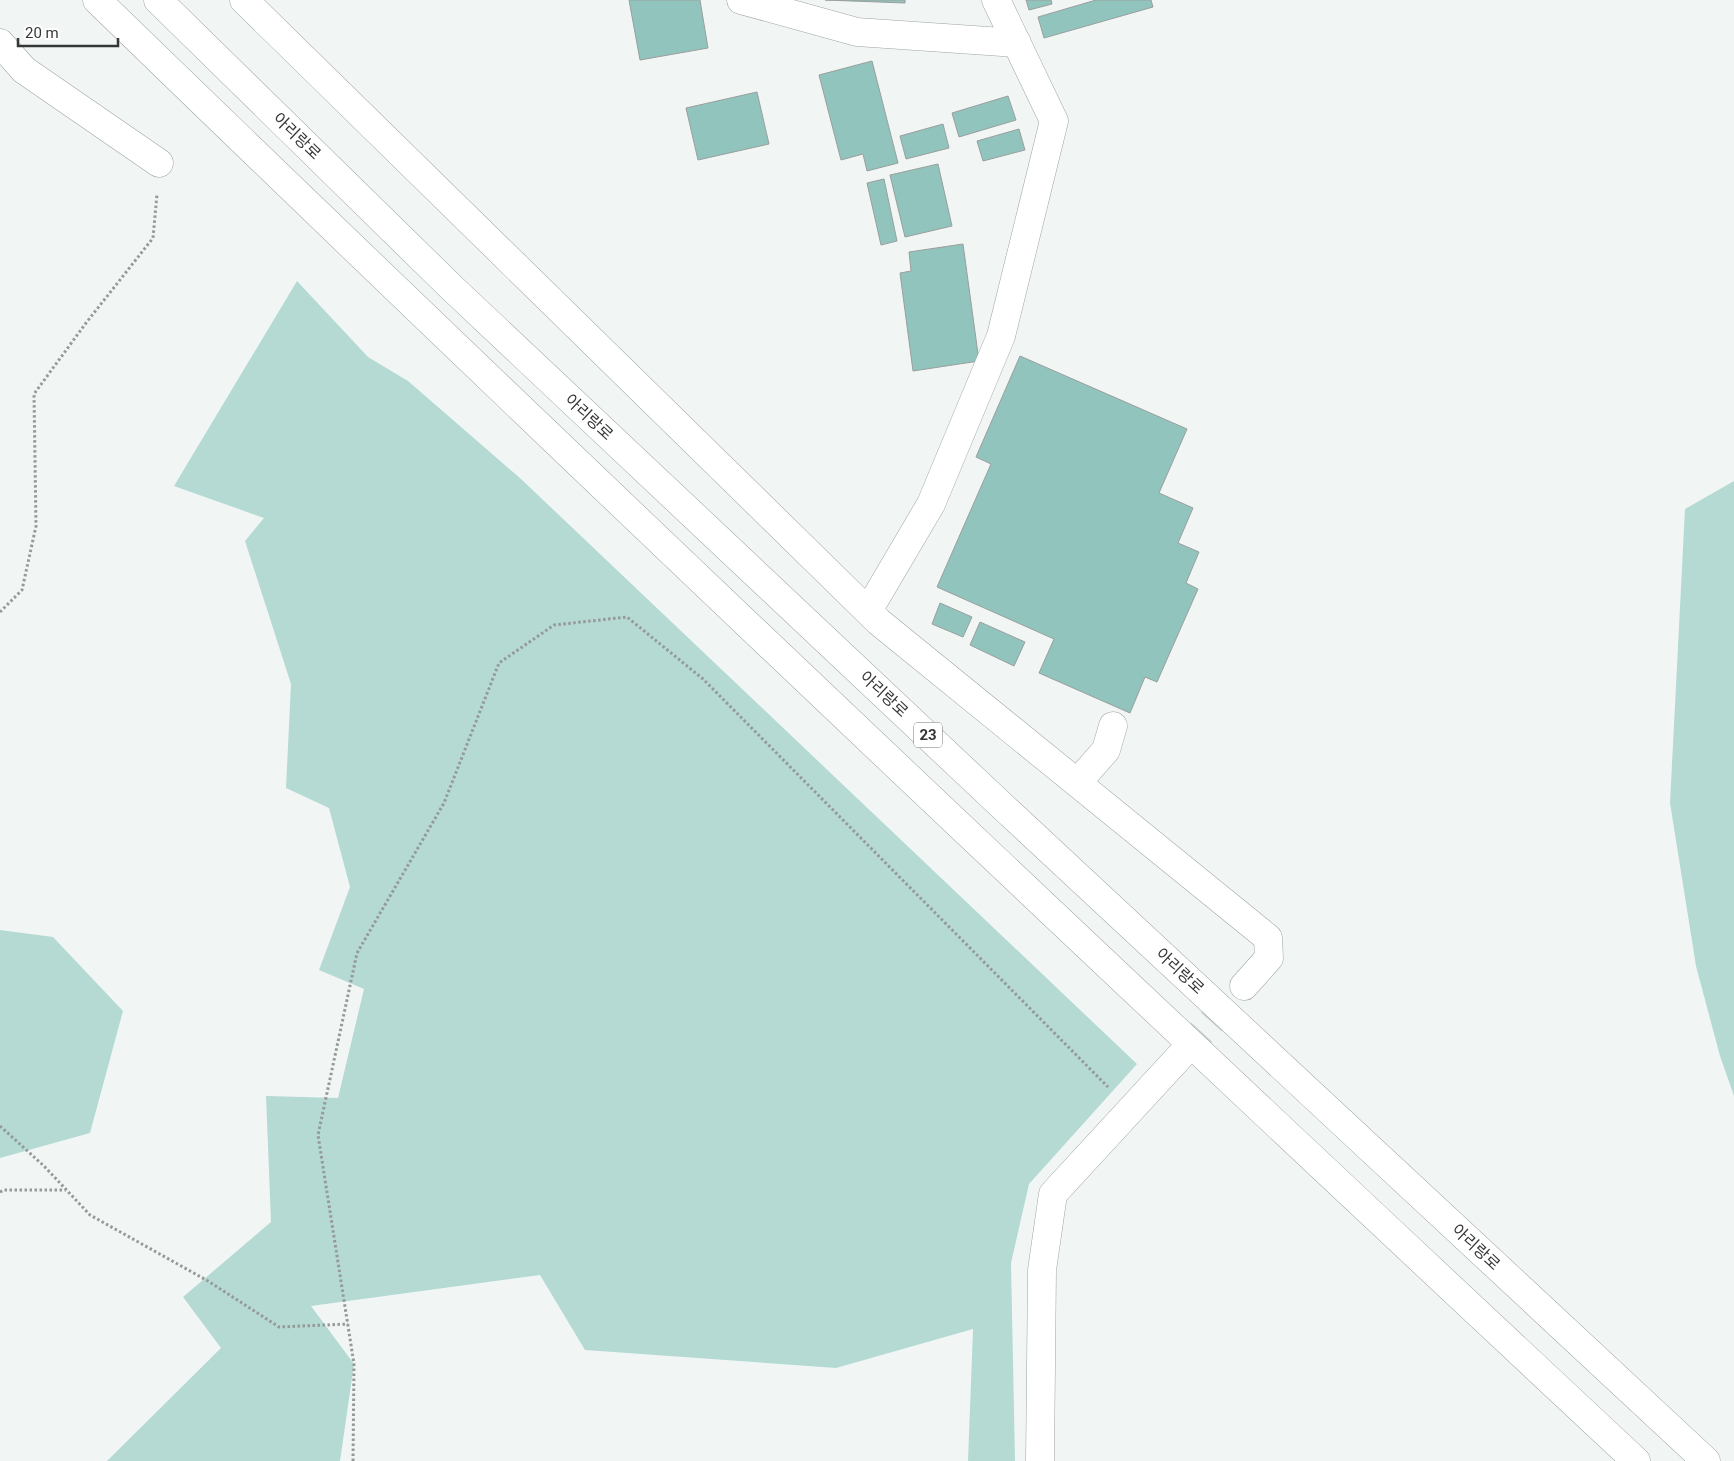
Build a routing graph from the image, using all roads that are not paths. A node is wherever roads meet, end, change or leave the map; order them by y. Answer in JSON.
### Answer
{"nodes":[{"id":1,"x":97,"y":0,"type":"edge"},
{"id":2,"x":158,"y":0,"type":"edge"},
{"id":3,"x":244,"y":0,"type":"edge"},
{"id":4,"x":741,"y":0,"type":"edge"},
{"id":5,"x":996,"y":0,"type":"edge"},
{"id":6,"x":0,"y":43,"type":"edge"},
{"id":7,"x":1017,"y":43,"type":"junction"},
{"id":8,"x":159,"y":164,"type":"road end"},
{"id":9,"x":868,"y":611,"type":"junction"},
{"id":10,"x":1113,"y":726,"type":"dead end"},
{"id":11,"x":1077,"y":783,"type":"junction"},
{"id":12,"x":1244,"y":986,"type":"tunnel mouth"},
{"id":13,"x":1183,"y":1053,"type":"tunnel mouth"},
{"id":14,"x":1040,"y":1461,"type":"edge"},
{"id":15,"x":1636,"y":1461,"type":"edge"},
{"id":16,"x":1706,"y":1461,"type":"edge"}],
"edges":[{"from":1,"to":15,"type":"main road"},
{"from":2,"to":16,"type":"main road","name":"아리랑로","number":"23"},
{"from":3,"to":9,"type":"main road"},
{"from":4,"to":7,"type":"main road"},
{"from":5,"to":7,"type":"main road"},
{"from":6,"to":8,"type":"main road"},
{"from":7,"to":9,"type":"main road"},
{"from":9,"to":11,"type":"main road"},
{"from":10,"to":11,"type":"main road"},
{"from":11,"to":12,"type":"main road"},
{"from":13,"to":14,"type":"main road"}]}
